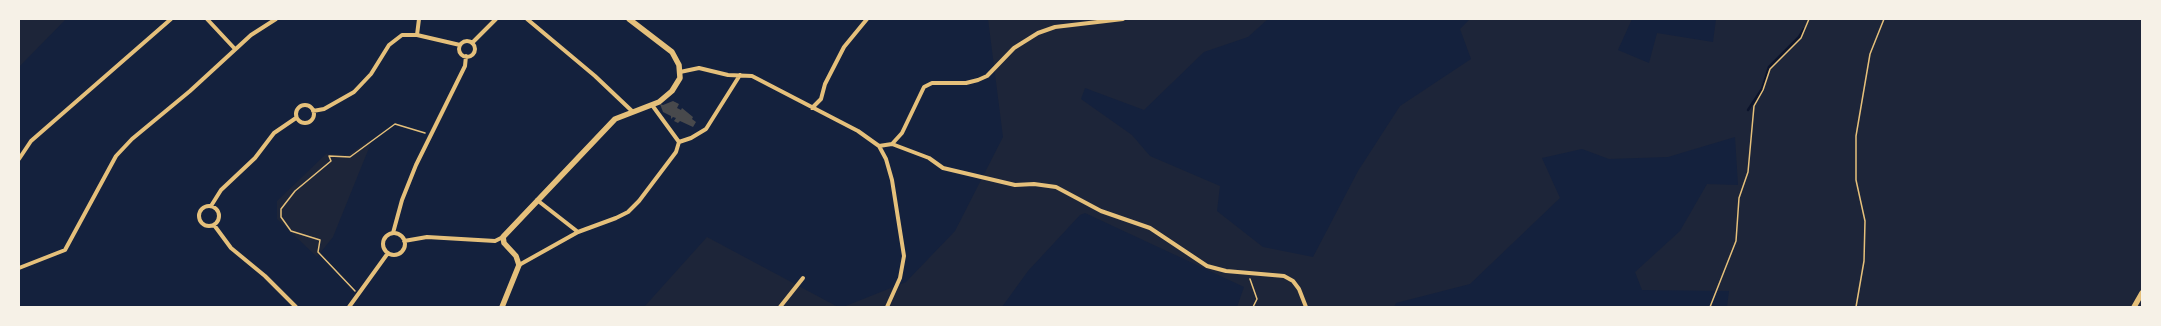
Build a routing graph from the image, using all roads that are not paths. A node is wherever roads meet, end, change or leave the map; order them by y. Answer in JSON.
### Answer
{"nodes":[{"id":1,"x":171,"y":19,"type":"edge"},
{"id":2,"x":207,"y":19,"type":"edge"},
{"id":3,"x":276,"y":19,"type":"edge"},
{"id":4,"x":419,"y":19,"type":"edge"},
{"id":5,"x":496,"y":19,"type":"edge"},
{"id":6,"x":527,"y":19,"type":"edge"},
{"id":7,"x":629,"y":19,"type":"edge"},
{"id":8,"x":867,"y":19,"type":"edge"},
{"id":9,"x":1123,"y":19,"type":"edge"},
{"id":10,"x":417,"y":35,"type":"junction"},
{"id":11,"x":472,"y":43,"type":"junction"},
{"id":12,"x":460,"y":45,"type":"junction"},
{"id":13,"x":235,"y":49,"type":"junction"},
{"id":14,"x":466,"y":56,"type":"junction"},
{"id":15,"x":680,"y":72,"type":"junction"},
{"id":16,"x":740,"y":75,"type":"junction"},
{"id":17,"x":652,"y":105,"type":"junction"},
{"id":18,"x":812,"y":108,"type":"junction"},
{"id":19,"x":313,"y":111,"type":"junction"},
{"id":20,"x":633,"y":112,"type":"junction"},
{"id":21,"x":296,"y":118,"type":"junction"},
{"id":22,"x":679,"y":142,"type":"junction"},
{"id":23,"x":892,"y":144,"type":"junction"},
{"id":24,"x":879,"y":146,"type":"junction"},
{"id":25,"x":19,"y":159,"type":"edge"},
{"id":26,"x":537,"y":200,"type":"junction"},
{"id":27,"x":211,"y":206,"type":"junction"},
{"id":28,"x":214,"y":225,"type":"junction"},
{"id":29,"x":578,"y":232,"type":"junction"},
{"id":30,"x":393,"y":233,"type":"junction"},
{"id":31,"x":502,"y":237,"type":"junction"},
{"id":32,"x":404,"y":241,"type":"junction"},
{"id":33,"x":388,"y":253,"type":"junction"},
{"id":34,"x":519,"y":265,"type":"junction"},
{"id":35,"x":19,"y":268,"type":"edge"},
{"id":36,"x":803,"y":278,"type":"dead end"},
{"id":37,"x":2142,"y":293,"type":"edge"},
{"id":38,"x":296,"y":307,"type":"edge"},
{"id":39,"x":349,"y":307,"type":"edge"},
{"id":40,"x":502,"y":307,"type":"edge"},
{"id":41,"x":780,"y":307,"type":"edge"},
{"id":42,"x":887,"y":307,"type":"edge"},
{"id":43,"x":1306,"y":307,"type":"edge"},
{"id":44,"x":2134,"y":307,"type":"edge"}],
"edges":[{"from":1,"to":25,"type":"street"},
{"from":2,"to":13,"type":"street"},
{"from":3,"to":13,"type":"street"},
{"from":4,"to":10,"type":"street"},
{"from":5,"to":11,"type":"street"},
{"from":6,"to":20,"type":"street"},
{"from":7,"to":15,"type":"street"},
{"from":8,"to":18,"type":"street"},
{"from":9,"to":23,"type":"street"},
{"from":10,"to":12,"type":"street"},
{"from":10,"to":19,"type":"street"},
{"from":11,"to":12,"type":"street"},
{"from":11,"to":14,"type":"street"},
{"from":12,"to":14,"type":"street"},
{"from":13,"to":35,"type":"street"},
{"from":14,"to":30,"type":"street"},
{"from":15,"to":16,"type":"street"},
{"from":15,"to":17,"type":"street"},
{"from":16,"to":18,"type":"street"},
{"from":16,"to":22,"type":"street"},
{"from":17,"to":20,"type":"street"},
{"from":17,"to":22,"type":"street"},
{"from":18,"to":24,"type":"street"},
{"from":19,"to":21,"type":"street"},
{"from":19,"to":21,"type":"street"},
{"from":20,"to":26,"type":"street"},
{"from":21,"to":27,"type":"street"},
{"from":22,"to":29,"type":"street"},
{"from":23,"to":24,"type":"street"},
{"from":23,"to":43,"type":"street"},
{"from":24,"to":42,"type":"street"},
{"from":26,"to":29,"type":"street"},
{"from":26,"to":31,"type":"street"},
{"from":27,"to":28,"type":"street"},
{"from":27,"to":28,"type":"street"},
{"from":28,"to":38,"type":"street"},
{"from":29,"to":34,"type":"street"},
{"from":30,"to":32,"type":"street"},
{"from":30,"to":33,"type":"street"},
{"from":31,"to":32,"type":"street"},
{"from":31,"to":34,"type":"street"},
{"from":32,"to":33,"type":"street"},
{"from":33,"to":39,"type":"street"},
{"from":34,"to":40,"type":"street"},
{"from":36,"to":41,"type":"street"},
{"from":37,"to":44,"type":"street"}]}
